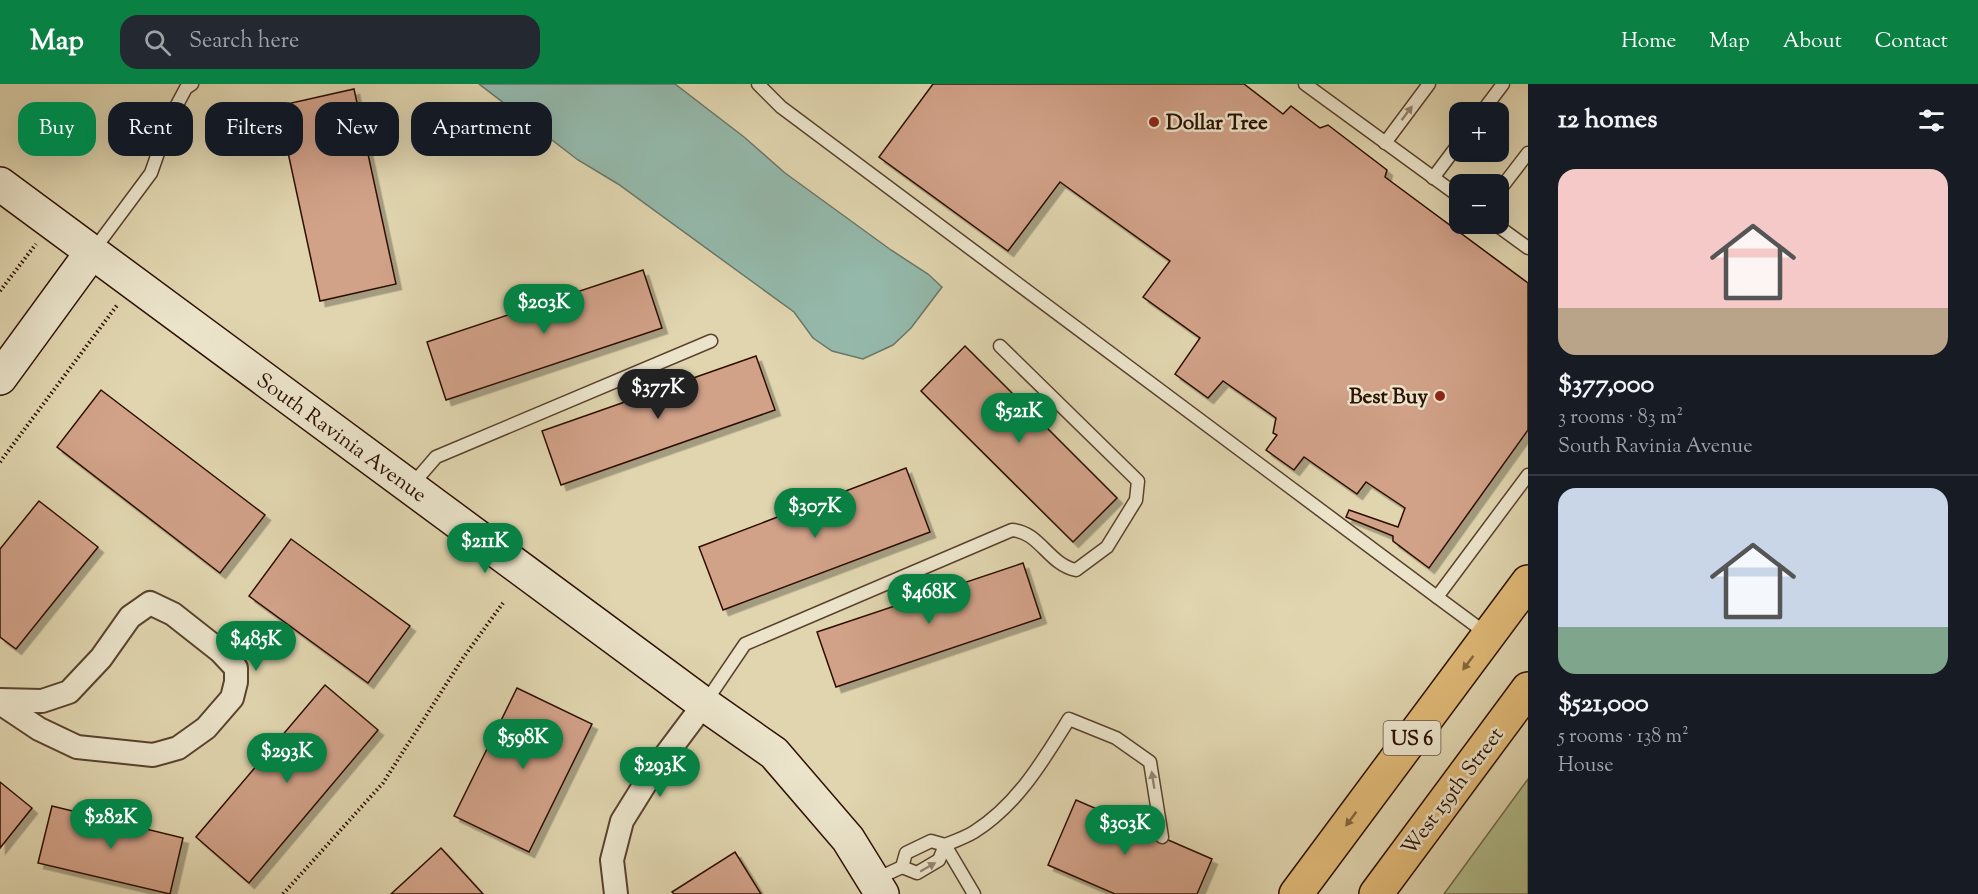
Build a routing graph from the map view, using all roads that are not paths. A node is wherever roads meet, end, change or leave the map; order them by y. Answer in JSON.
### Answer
{"nodes":[{"id":1,"x":192,"y":84,"type":"edge"},
{"id":2,"x":758,"y":84,"type":"edge"},
{"id":3,"x":1305,"y":84,"type":"edge"},
{"id":4,"x":1428,"y":84,"type":"edge"},
{"id":5,"x":1503,"y":84,"type":"edge"},
{"id":6,"x":1490,"y":102,"type":"edge"},
{"id":7,"x":1385,"y":142,"type":"junction"},
{"id":8,"x":1528,"y":153,"type":"edge"},
{"id":9,"x":1449,"y":157,"type":"edge"},
{"id":10,"x":1433,"y":178,"type":"junction"},
{"id":11,"x":1509,"y":178,"type":"edge"},
{"id":12,"x":0,"y":184,"type":"edge"},
{"id":13,"x":1449,"y":189,"type":"edge"},
{"id":14,"x":1509,"y":234,"type":"edge"},
{"id":15,"x":1528,"y":248,"type":"edge"},
{"id":16,"x":92,"y":252,"type":"junction"},
{"id":17,"x":711,"y":341,"type":"dead end"},
{"id":18,"x":1000,"y":346,"type":"dead end"},
{"id":19,"x":0,"y":378,"type":"edge"},
{"id":20,"x":1528,"y":474,"type":"edge"},
{"id":21,"x":410,"y":487,"type":"junction"},
{"id":22,"x":1528,"y":582,"type":"edge"},
{"id":23,"x":1437,"y":597,"type":"junction"},
{"id":24,"x":1489,"y":635,"type":"junction"},
{"id":25,"x":1528,"y":689,"type":"edge"},
{"id":26,"x":0,"y":701,"type":"edge"},
{"id":27,"x":704,"y":704,"type":"junction"},
{"id":28,"x":1162,"y":837,"type":"dead end"},
{"id":29,"x":945,"y":845,"type":"junction"},
{"id":30,"x":886,"y":880,"type":"edge"},
{"id":31,"x":616,"y":894,"type":"edge"},
{"id":32,"x":974,"y":894,"type":"edge"},
{"id":33,"x":1296,"y":894,"type":"edge"},
{"id":34,"x":1376,"y":894,"type":"edge"}],
"edges":[{"from":1,"to":16,"type":"lane"},
{"from":2,"to":23,"type":"lane"},
{"from":3,"to":7,"type":"lane"},
{"from":7,"to":4,"type":"lane","one_way":true},
{"from":5,"to":6,"type":"lane"},
{"from":7,"to":10,"type":"lane"},
{"from":8,"to":11,"type":"lane"},
{"from":9,"to":10,"type":"lane"},
{"from":10,"to":13,"type":"lane"},
{"from":12,"to":16,"type":"street","name":"South Ravinia Avenue"},
{"from":14,"to":15,"type":"lane"},
{"from":16,"to":19,"type":"street"},
{"from":16,"to":21,"type":"street","name":"South Ravinia Avenue"},
{"from":17,"to":21,"type":"lane"},
{"from":18,"to":27,"type":"lane"},
{"from":20,"to":23,"type":"lane"},
{"from":21,"to":27,"type":"street","name":"South Ravinia Avenue"},
{"from":22,"to":24,"type":"main road","number":"US 6"},
{"from":23,"to":24,"type":"lane"},
{"from":24,"to":33,"type":"main road","number":"US 6","one_way":true},
{"from":25,"to":34,"type":"main road","name":"West 159th Street","number":"US 6"},
{"from":26,"to":26,"type":"street"},
{"from":27,"to":30,"type":"street","name":"South Ravinia Avenue"},
{"from":27,"to":31,"type":"street"},
{"from":28,"to":29,"type":"lane","one_way":true},
{"from":30,"to":29,"type":"lane","one_way":true},
{"from":29,"to":30,"type":"lane"},
{"from":29,"to":32,"type":"lane"}]}
